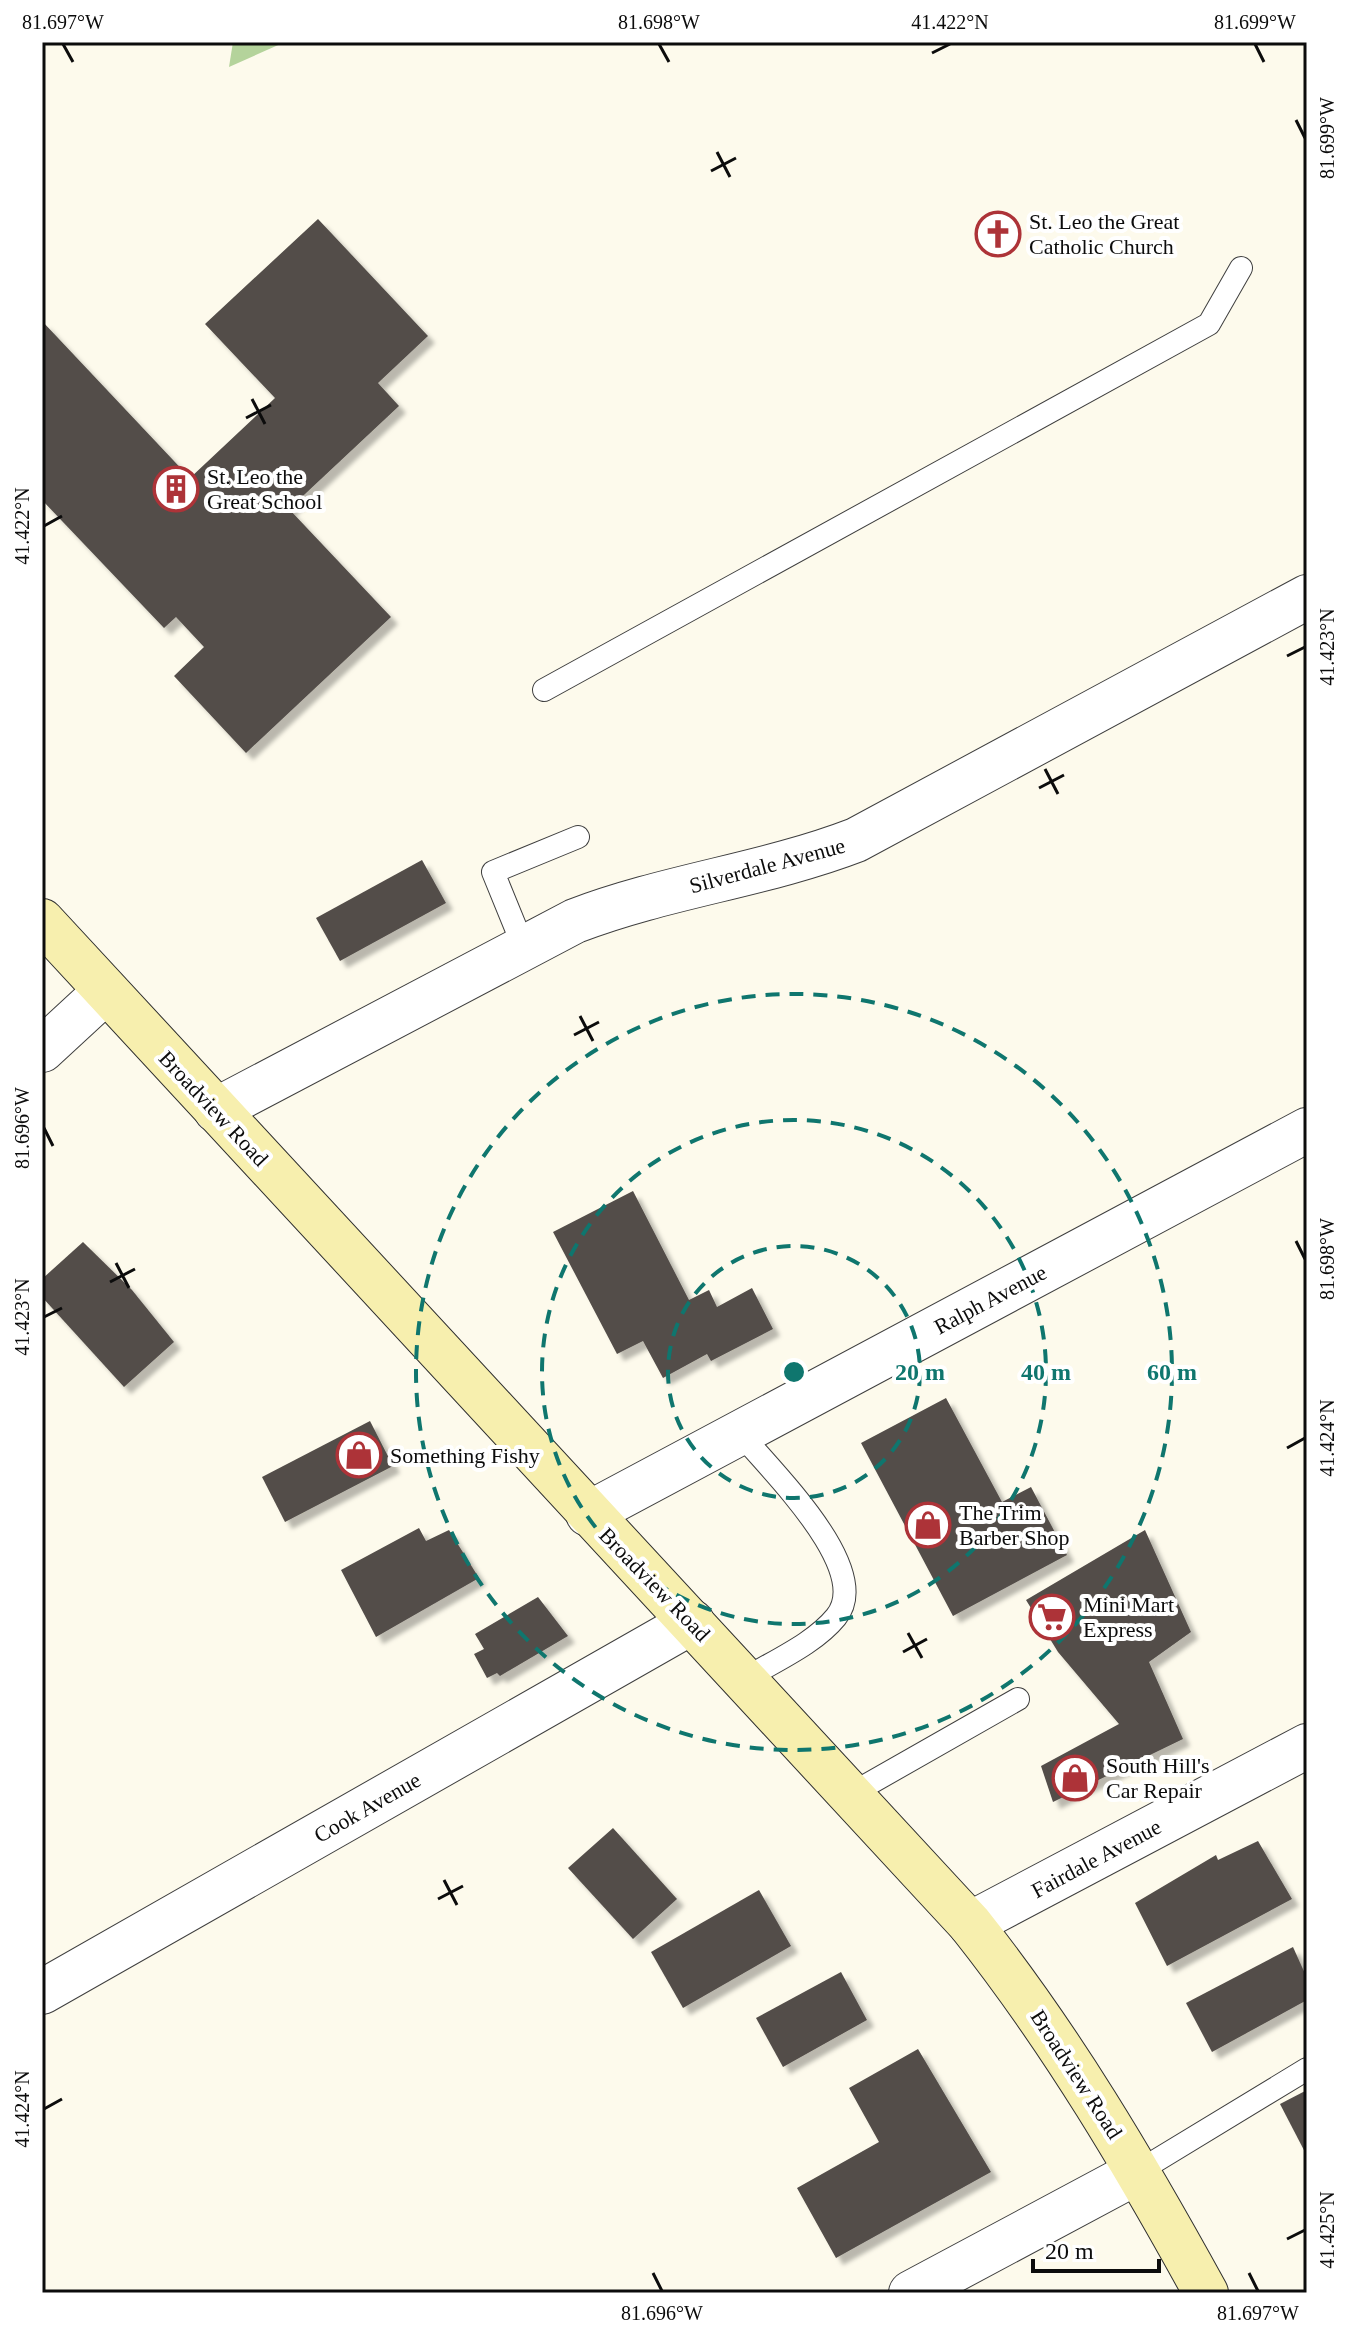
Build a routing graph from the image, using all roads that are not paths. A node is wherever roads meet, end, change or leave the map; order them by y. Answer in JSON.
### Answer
{"nodes":[{"id":1,"x":1241,"y":268,"type":"dead end"},
{"id":2,"x":1307,"y":597,"type":"edge"},
{"id":3,"x":544,"y":690,"type":"dead end"},
{"id":4,"x":578,"y":837,"type":"dead end"},
{"id":5,"x":42,"y":921,"type":"edge"},
{"id":6,"x":524,"y":948,"type":"junction"},
{"id":7,"x":106,"y":991,"type":"junction"},
{"id":8,"x":42,"y":1050,"type":"edge"},
{"id":9,"x":216,"y":1110,"type":"junction"},
{"id":10,"x":1307,"y":1130,"type":"edge"},
{"id":11,"x":740,"y":1433,"type":"junction"},
{"id":12,"x":588,"y":1514,"type":"junction"},
{"id":13,"x":692,"y":1622,"type":"junction"},
{"id":14,"x":745,"y":1679,"type":"junction"},
{"id":15,"x":1018,"y":1699,"type":"dead end"},
{"id":16,"x":1307,"y":1746,"type":"edge"},
{"id":17,"x":851,"y":1794,"type":"junction"},
{"id":18,"x":970,"y":1924,"type":"junction"},
{"id":19,"x":42,"y":1992,"type":"edge"},
{"id":20,"x":1307,"y":2069,"type":"edge"},
{"id":21,"x":1139,"y":2171,"type":"junction"},
{"id":22,"x":911,"y":2293,"type":"edge"},
{"id":23,"x":1206,"y":2293,"type":"edge"}],
"edges":[{"from":1,"to":3,"type":"lane"},
{"from":2,"to":6,"type":"street","name":"Silverdale Avenue"},
{"from":4,"to":6,"type":"lane"},
{"from":5,"to":7,"type":"main road","name":"Broadview Road"},
{"from":6,"to":9,"type":"street","name":"Silverdale Avenue"},
{"from":7,"to":8,"type":"street"},
{"from":7,"to":9,"type":"main road","name":"Broadview Road"},
{"from":9,"to":12,"type":"main road","name":"Broadview Road"},
{"from":10,"to":11,"type":"street","name":"Ralph Avenue"},
{"from":11,"to":12,"type":"street","name":"Ralph Avenue"},
{"from":11,"to":14,"type":"lane"},
{"from":12,"to":13,"type":"main road","name":"Broadview Road"},
{"from":13,"to":14,"type":"main road","name":"Broadview Road"},
{"from":13,"to":19,"type":"street","name":"Cook Avenue"},
{"from":14,"to":17,"type":"main road","name":"Broadview Road"},
{"from":15,"to":17,"type":"lane"},
{"from":16,"to":18,"type":"street","name":"Fairdale Avenue"},
{"from":17,"to":18,"type":"main road","name":"Broadview Road"},
{"from":18,"to":21,"type":"main road","name":"Broadview Road"},
{"from":20,"to":21,"type":"lane"},
{"from":21,"to":22,"type":"street"},
{"from":21,"to":23,"type":"main road","name":"Broadview Road"}]}
